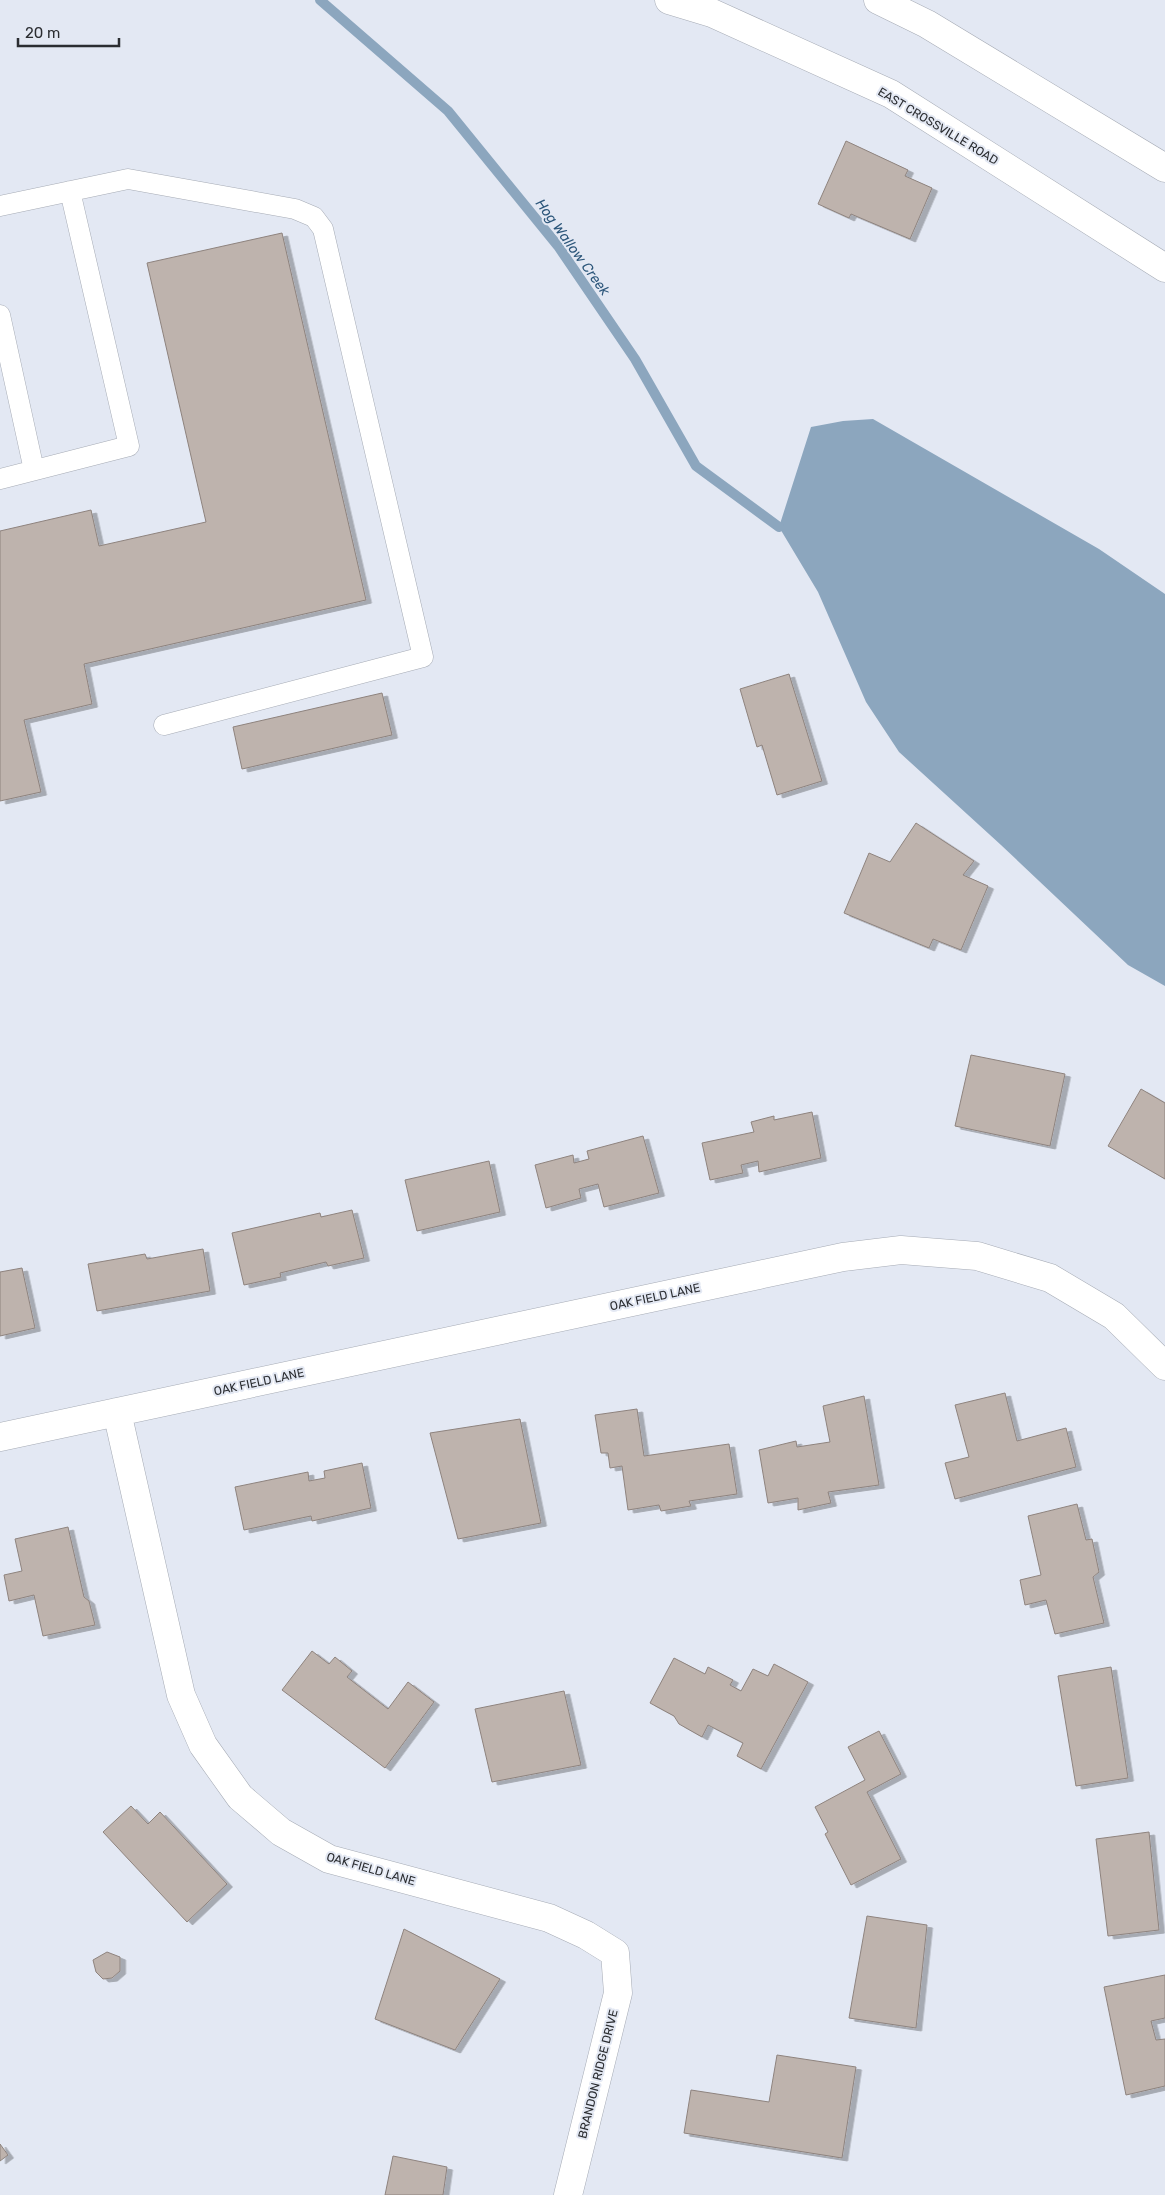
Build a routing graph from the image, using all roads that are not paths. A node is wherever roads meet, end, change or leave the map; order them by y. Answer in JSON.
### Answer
{"nodes":[{"id":1,"x":669,"y":0,"type":"edge"},
{"id":2,"x":893,"y":3,"type":"edge"},
{"id":3,"x":1165,"y":168,"type":"edge"},
{"id":4,"x":70,"y":191,"type":"junction"},
{"id":5,"x":0,"y":206,"type":"edge"},
{"id":6,"x":1165,"y":268,"type":"edge"},
{"id":7,"x":0,"y":315,"type":"edge"},
{"id":8,"x":6,"y":370,"type":"edge"},
{"id":9,"x":34,"y":470,"type":"junction"},
{"id":10,"x":0,"y":479,"type":"edge"},
{"id":11,"x":164,"y":725,"type":"dead end"},
{"id":12,"x":1165,"y":1366,"type":"edge"},
{"id":13,"x":117,"y":1412,"type":"junction"},
{"id":14,"x":0,"y":1437,"type":"edge"},
{"id":15,"x":615,"y":1953,"type":"joint"},
{"id":16,"x":568,"y":2195,"type":"edge"}],
"edges":[{"from":1,"to":6,"type":"street","name":"EAST CROSSVILLE ROAD"},
{"from":2,"to":3,"type":"street"},
{"from":4,"to":5,"type":"lane"},
{"from":4,"to":9,"type":"lane"},
{"from":4,"to":11,"type":"lane"},
{"from":7,"to":8,"type":"lane"},
{"from":8,"to":9,"type":"lane"},
{"from":9,"to":10,"type":"lane"},
{"from":12,"to":13,"type":"street","name":"OAK FIELD LANE"},
{"from":13,"to":14,"type":"street","name":"OAK FIELD LANE"},
{"from":13,"to":15,"type":"street","name":"OAK FIELD LANE"},
{"from":15,"to":16,"type":"street","name":"BRANDON RIDGE DRIVE"}]}
